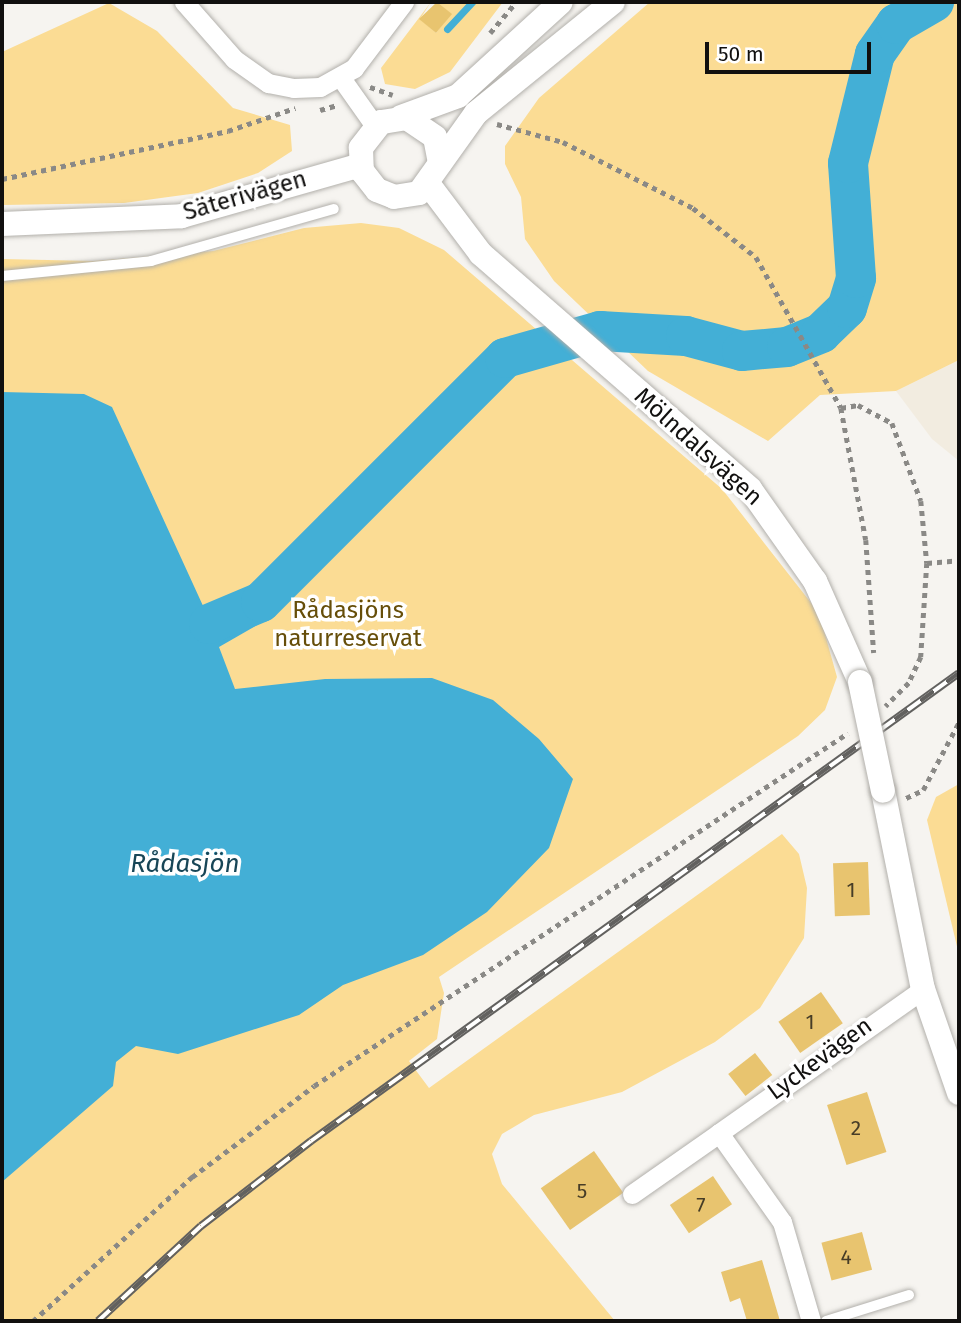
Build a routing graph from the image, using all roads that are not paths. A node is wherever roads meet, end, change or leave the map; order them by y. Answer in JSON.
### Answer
{"nodes":[{"id":1,"x":184,"y":2,"type":"edge"},
{"id":2,"x":403,"y":2,"type":"edge"},
{"id":3,"x":561,"y":2,"type":"edge"},
{"id":4,"x":613,"y":2,"type":"edge"},
{"id":5,"x":341,"y":78,"type":"junction"},
{"id":6,"x":401,"y":117,"type":"junction"},
{"id":7,"x":375,"y":126,"type":"junction"},
{"id":8,"x":440,"y":163,"type":"junction"},
{"id":9,"x":360,"y":165,"type":"junction"},
{"id":10,"x":429,"y":185,"type":"junction"},
{"id":11,"x":334,"y":209,"type":"dead end"},
{"id":12,"x":2,"y":223,"type":"edge"},
{"id":13,"x":2,"y":276,"type":"edge"},
{"id":14,"x":923,"y":989,"type":"junction"},
{"id":15,"x":959,"y":1093,"type":"edge"},
{"id":16,"x":719,"y":1133,"type":"junction"},
{"id":17,"x":632,"y":1194,"type":"dead end"},
{"id":18,"x":909,"y":1295,"type":"dead end"},
{"id":19,"x":811,"y":1321,"type":"edge"},
{"id":20,"x":826,"y":1321,"type":"edge"}],
"edges":[{"from":1,"to":5,"type":"street"},
{"from":2,"to":5,"type":"street"},
{"from":3,"to":6,"type":"street"},
{"from":4,"to":8,"type":"street"},
{"from":5,"to":7,"type":"street"},
{"from":6,"to":7,"type":"street"},
{"from":6,"to":8,"type":"street"},
{"from":7,"to":9,"type":"street"},
{"from":8,"to":10,"type":"street"},
{"from":9,"to":10,"type":"street"},
{"from":9,"to":12,"type":"street","name":"Säterivägen"},
{"from":10,"to":14,"type":"street","name":"Mölndalsvägen","bridge":true},
{"from":11,"to":13,"type":"lane"},
{"from":14,"to":15,"type":"street","name":"Mölndalsvägen"},
{"from":14,"to":16,"type":"street","name":"Lyckevägen"},
{"from":16,"to":17,"type":"street","name":"Lyckevägen"},
{"from":16,"to":19,"type":"street"},
{"from":18,"to":20,"type":"lane"}]}
